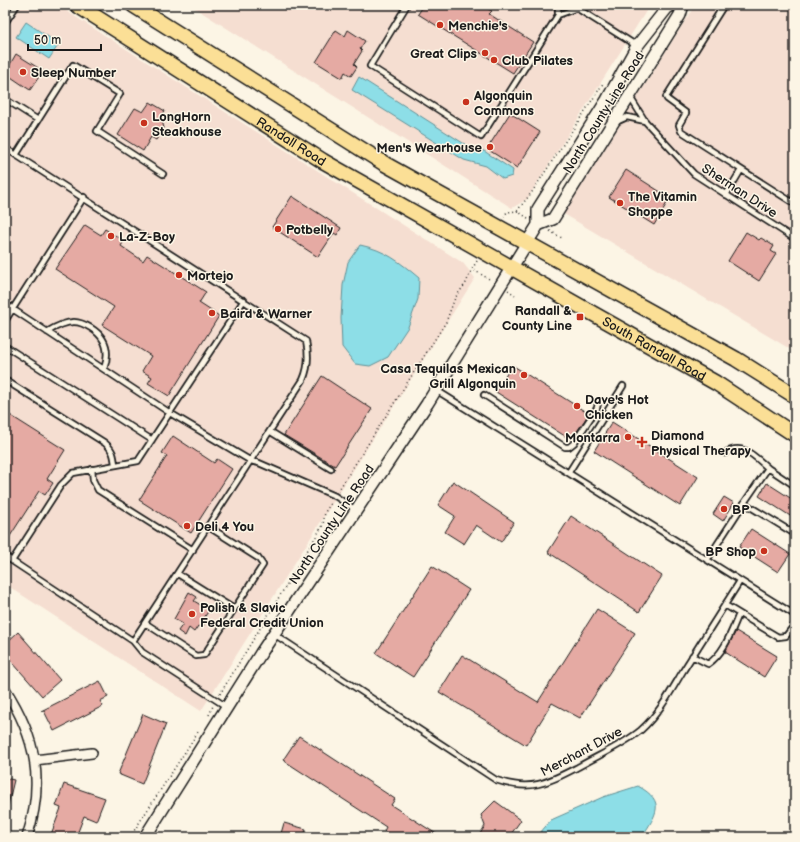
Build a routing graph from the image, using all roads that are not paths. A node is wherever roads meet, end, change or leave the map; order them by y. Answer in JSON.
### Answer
{"nodes":[{"id":1,"x":17,"y":5,"type":"edge"},
{"id":2,"x":77,"y":5,"type":"edge"},
{"id":3,"x":133,"y":5,"type":"edge"},
{"id":4,"x":407,"y":5,"type":"edge"},
{"id":5,"x":558,"y":5,"type":"edge"},
{"id":6,"x":572,"y":5,"type":"edge"},
{"id":7,"x":672,"y":5,"type":"edge"},
{"id":8,"x":683,"y":5,"type":"edge"},
{"id":9,"x":724,"y":5,"type":"edge"},
{"id":10,"x":577,"y":8,"type":"junction"},
{"id":11,"x":558,"y":16,"type":"junction"},
{"id":12,"x":5,"y":23,"type":"edge"},
{"id":13,"x":637,"y":46,"type":"junction"},
{"id":14,"x":629,"y":96,"type":"junction"},
{"id":15,"x":5,"y":99,"type":"edge"},
{"id":16,"x":38,"y":120,"type":"junction"},
{"id":17,"x":645,"y":121,"type":"junction"},
{"id":18,"x":613,"y":123,"type":"junction"},
{"id":19,"x":7,"y":149,"type":"edge"},
{"id":20,"x":16,"y":155,"type":"junction"},
{"id":21,"x":5,"y":156,"type":"edge"},
{"id":22,"x":741,"y":170,"type":"junction"},
{"id":23,"x":163,"y":174,"type":"dead end"},
{"id":24,"x":726,"y":195,"type":"junction"},
{"id":25,"x":84,"y":198,"type":"junction"},
{"id":26,"x":795,"y":204,"type":"edge"},
{"id":27,"x":538,"y":225,"type":"junction"},
{"id":28,"x":795,"y":239,"type":"edge"},
{"id":29,"x":527,"y":243,"type":"junction"},
{"id":30,"x":511,"y":268,"type":"junction"},
{"id":31,"x":244,"y":300,"type":"junction"},
{"id":32,"x":5,"y":304,"type":"edge"},
{"id":33,"x":13,"y":309,"type":"junction"},
{"id":34,"x":5,"y":321,"type":"edge"},
{"id":35,"x":47,"y":332,"type":"junction"},
{"id":36,"x":5,"y":346,"type":"edge"},
{"id":37,"x":104,"y":369,"type":"junction"},
{"id":38,"x":5,"y":380,"type":"edge"},
{"id":39,"x":623,"y":386,"type":"dead end"},
{"id":40,"x":436,"y":390,"type":"junction"},
{"id":41,"x":484,"y":395,"type":"dead end"},
{"id":42,"x":795,"y":396,"type":"edge"},
{"id":43,"x":598,"y":403,"type":"dead end"},
{"id":44,"x":170,"y":413,"type":"junction"},
{"id":45,"x":270,"y":432,"type":"junction"},
{"id":46,"x":795,"y":435,"type":"edge"},
{"id":47,"x":152,"y":440,"type":"junction"},
{"id":48,"x":725,"y":453,"type":"dead end"},
{"id":49,"x":250,"y":461,"type":"junction"},
{"id":50,"x":115,"y":465,"type":"junction"},
{"id":51,"x":768,"y":468,"type":"junction"},
{"id":52,"x":92,"y":469,"type":"junction"},
{"id":53,"x":331,"y":469,"type":"dead end"},
{"id":54,"x":569,"y":472,"type":"junction"},
{"id":55,"x":795,"y":486,"type":"edge"},
{"id":56,"x":744,"y":503,"type":"junction"},
{"id":57,"x":356,"y":510,"type":"junction"},
{"id":58,"x":209,"y":527,"type":"junction"},
{"id":59,"x":795,"y":534,"type":"edge"},
{"id":60,"x":194,"y":550,"type":"junction"},
{"id":61,"x":5,"y":556,"type":"edge"},
{"id":62,"x":707,"y":560,"type":"junction"},
{"id":63,"x":12,"y":561,"type":"junction"},
{"id":64,"x":178,"y":574,"type":"junction"},
{"id":65,"x":740,"y":581,"type":"junction"},
{"id":66,"x":724,"y":605,"type":"junction"},
{"id":67,"x":234,"y":609,"type":"junction"},
{"id":68,"x":739,"y":614,"type":"junction"},
{"id":69,"x":795,"y":615,"type":"edge"},
{"id":70,"x":145,"y":623,"type":"junction"},
{"id":71,"x":795,"y":624,"type":"edge"},
{"id":72,"x":274,"y":634,"type":"junction"},
{"id":73,"x":134,"y":641,"type":"junction"},
{"id":74,"x":692,"y":656,"type":"junction"},
{"id":75,"x":5,"y":689,"type":"edge"},
{"id":76,"x":227,"y":708,"type":"junction"},
{"id":77,"x":92,"y":753,"type":"dead end"},
{"id":78,"x":35,"y":760,"type":"junction"},
{"id":79,"x":27,"y":837,"type":"edge"},
{"id":80,"x":145,"y":837,"type":"edge"}],
"edges":[{"from":1,"to":12,"type":"lane"},
{"from":2,"to":30,"type":"main road","name":"Randall Road"},
{"from":3,"to":29,"type":"main road"},
{"from":4,"to":11,"type":"lane"},
{"from":5,"to":11,"type":"lane"},
{"from":6,"to":10,"type":"lane"},
{"from":7,"to":13,"type":"street","name":"North County Line Road"},
{"from":8,"to":14,"type":"street","name":"North County Line Road"},
{"from":9,"to":22,"type":"lane"},
{"from":10,"to":11,"type":"lane"},
{"from":10,"to":13,"type":"lane"},
{"from":13,"to":27,"type":"street","name":"North County Line Road"},
{"from":14,"to":17,"type":"lane","name":"Sherman Drive"},
{"from":14,"to":18,"type":"street","name":"North County Line Road"},
{"from":15,"to":16,"type":"lane"},
{"from":16,"to":20,"type":"lane"},
{"from":16,"to":23,"type":"lane"},
{"from":17,"to":18,"type":"lane"},
{"from":17,"to":24,"type":"lane","name":"Sherman Drive"},
{"from":18,"to":27,"type":"street","name":"North County Line Road"},
{"from":19,"to":20,"type":"lane"},
{"from":19,"to":21,"type":"lane"},
{"from":20,"to":25,"type":"lane"},
{"from":22,"to":24,"type":"lane"},
{"from":22,"to":26,"type":"lane"},
{"from":24,"to":28,"type":"lane","name":"Sherman Drive"},
{"from":25,"to":31,"type":"lane"},
{"from":25,"to":33,"type":"lane"},
{"from":27,"to":29,"type":"street","name":"North County Line Road"},
{"from":29,"to":30,"type":"street","name":"North County Line Road"},
{"from":29,"to":42,"type":"main road"},
{"from":30,"to":40,"type":"street","name":"North County Line Road"},
{"from":30,"to":46,"type":"main road","name":"South Randall Road"},
{"from":31,"to":44,"type":"lane"},
{"from":31,"to":45,"type":"lane"},
{"from":32,"to":33,"type":"lane"},
{"from":33,"to":34,"type":"lane"},
{"from":33,"to":35,"type":"lane"},
{"from":35,"to":37,"type":"lane"},
{"from":35,"to":37,"type":"lane"},
{"from":36,"to":47,"type":"lane"},
{"from":37,"to":44,"type":"lane"},
{"from":38,"to":50,"type":"lane"},
{"from":39,"to":54,"type":"lane"},
{"from":40,"to":54,"type":"lane"},
{"from":40,"to":57,"type":"street","name":"North County Line Road"},
{"from":41,"to":43,"type":"lane"},
{"from":44,"to":47,"type":"lane"},
{"from":44,"to":49,"type":"lane"},
{"from":45,"to":49,"type":"lane"},
{"from":45,"to":53,"type":"lane"},
{"from":47,"to":50,"type":"lane"},
{"from":48,"to":51,"type":"lane"},
{"from":49,"to":57,"type":"lane"},
{"from":49,"to":58,"type":"lane"},
{"from":50,"to":52,"type":"lane"},
{"from":51,"to":55,"type":"lane"},
{"from":51,"to":56,"type":"lane"},
{"from":52,"to":60,"type":"lane"},
{"from":52,"to":63,"type":"lane"},
{"from":54,"to":62,"type":"lane"},
{"from":56,"to":59,"type":"lane"},
{"from":56,"to":62,"type":"lane"},
{"from":57,"to":72,"type":"street","name":"North County Line Road"},
{"from":58,"to":60,"type":"lane"},
{"from":58,"to":67,"type":"lane"},
{"from":60,"to":64,"type":"lane"},
{"from":61,"to":63,"type":"lane"},
{"from":62,"to":65,"type":"lane"},
{"from":63,"to":73,"type":"lane"},
{"from":64,"to":67,"type":"lane"},
{"from":64,"to":70,"type":"lane"},
{"from":65,"to":66,"type":"lane","name":"Merchant Drive"},
{"from":65,"to":69,"type":"lane"},
{"from":66,"to":68,"type":"lane"},
{"from":66,"to":74,"type":"lane","name":"Merchant Drive"},
{"from":67,"to":70,"type":"lane"},
{"from":68,"to":71,"type":"lane"},
{"from":68,"to":74,"type":"lane"},
{"from":70,"to":73,"type":"lane"},
{"from":72,"to":74,"type":"lane","name":"Merchant Drive"},
{"from":72,"to":76,"type":"street","name":"North County Line Road"},
{"from":73,"to":76,"type":"lane"},
{"from":75,"to":78,"type":"street"},
{"from":76,"to":80,"type":"street","name":"North County Line Road"},
{"from":77,"to":78,"type":"street"},
{"from":78,"to":79,"type":"street"}]}
